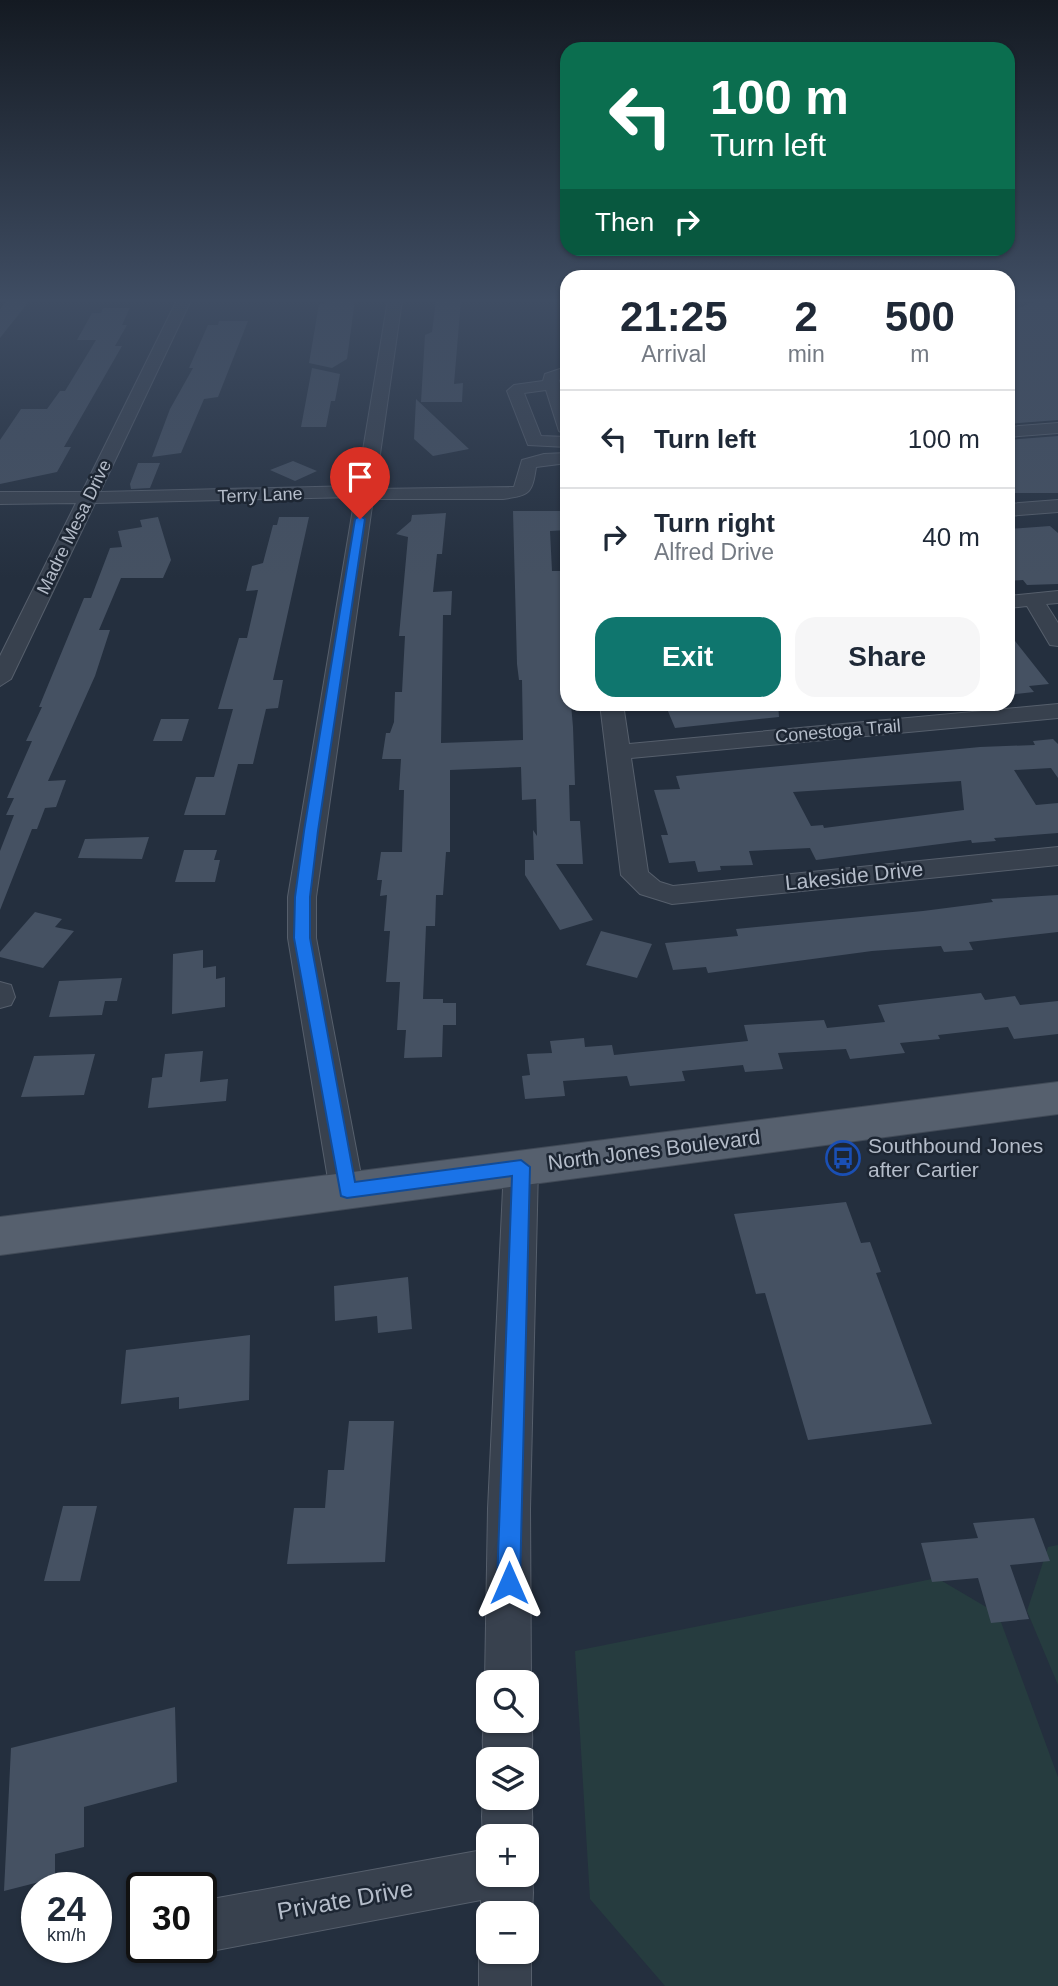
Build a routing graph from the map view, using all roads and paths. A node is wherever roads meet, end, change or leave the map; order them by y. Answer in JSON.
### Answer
{"nodes":[{"id":1,"x":139,"y":393,"type":"edge"},
{"id":2,"x":380,"y":393,"type":"edge"},
{"id":3,"x":516,"y":393,"type":"edge"},
{"id":4,"x":555,"y":393,"type":"edge"},
{"id":5,"x":560,"y":410,"type":"edge"},
{"id":6,"x":1058,"y":428,"type":"edge"},
{"id":7,"x":1015,"y":431,"type":"edge"},
{"id":8,"x":560,"y":442,"type":"edge"},
{"id":9,"x":560,"y":458,"type":"edge"},
{"id":10,"x":364,"y":493,"type":"junction"},
{"id":11,"x":89,"y":496,"type":"junction"},
{"id":12,"x":0,"y":498,"type":"edge"},
{"id":13,"x":1058,"y":506,"type":"edge"},
{"id":14,"x":1015,"y":509,"type":"edge"},
{"id":15,"x":1058,"y":597,"type":"edge"},
{"id":16,"x":1033,"y":600,"type":"junction"},
{"id":17,"x":1015,"y":601,"type":"edge"},
{"id":18,"x":1058,"y":640,"type":"edge"},
{"id":19,"x":0,"y":679,"type":"edge"},
{"id":20,"x":613,"y":711,"type":"edge"},
{"id":21,"x":1058,"y":711,"type":"edge"},
{"id":22,"x":618,"y":752,"type":"junction"},
{"id":23,"x":1058,"y":856,"type":"edge"},
{"id":24,"x":1058,"y":1098,"type":"edge"},
{"id":25,"x":521,"y":1167,"type":"junction"},
{"id":26,"x":347,"y":1191,"type":"junction"},
{"id":27,"x":0,"y":1236,"type":"edge"},
{"id":28,"x":508,"y":1670,"type":"edge"},
{"id":29,"x":476,"y":1876,"type":"edge"},
{"id":30,"x":217,"y":1924,"type":"edge"},
{"id":31,"x":505,"y":1964,"type":"edge"},
{"id":32,"x":505,"y":1986,"type":"edge"}],
"edges":[{"from":1,"to":11,"type":"street","name":"Madre Mesa Drive"},
{"from":2,"to":10,"type":"street"},
{"from":3,"to":8,"type":"street"},
{"from":4,"to":5,"type":"street"},
{"from":6,"to":7,"type":"street"},
{"from":9,"to":10,"type":"street","name":"Terry Lane"},
{"from":10,"to":11,"type":"street","name":"Terry Lane"},
{"from":10,"to":26,"type":"street"},
{"from":11,"to":12,"type":"street","name":"Terry Lane"},
{"from":11,"to":19,"type":"street","name":"Madre Mesa Drive"},
{"from":13,"to":14,"type":"street"},
{"from":15,"to":16,"type":"street"},
{"from":16,"to":17,"type":"street"},
{"from":16,"to":18,"type":"street"},
{"from":20,"to":22,"type":"street"},
{"from":21,"to":22,"type":"street","name":"Conestoga Trail"},
{"from":22,"to":23,"type":"street","name":"Lakeside Drive"},
{"from":24,"to":25,"type":"main road","name":"North Jones Boulevard"},
{"from":25,"to":26,"type":"main road","name":"North Jones Boulevard"},
{"from":25,"to":28,"type":"street"},
{"from":26,"to":27,"type":"main road","name":"North Jones Boulevard"},
{"from":29,"to":30,"type":"street","name":"Private Drive"},
{"from":31,"to":32,"type":"street"}]}
